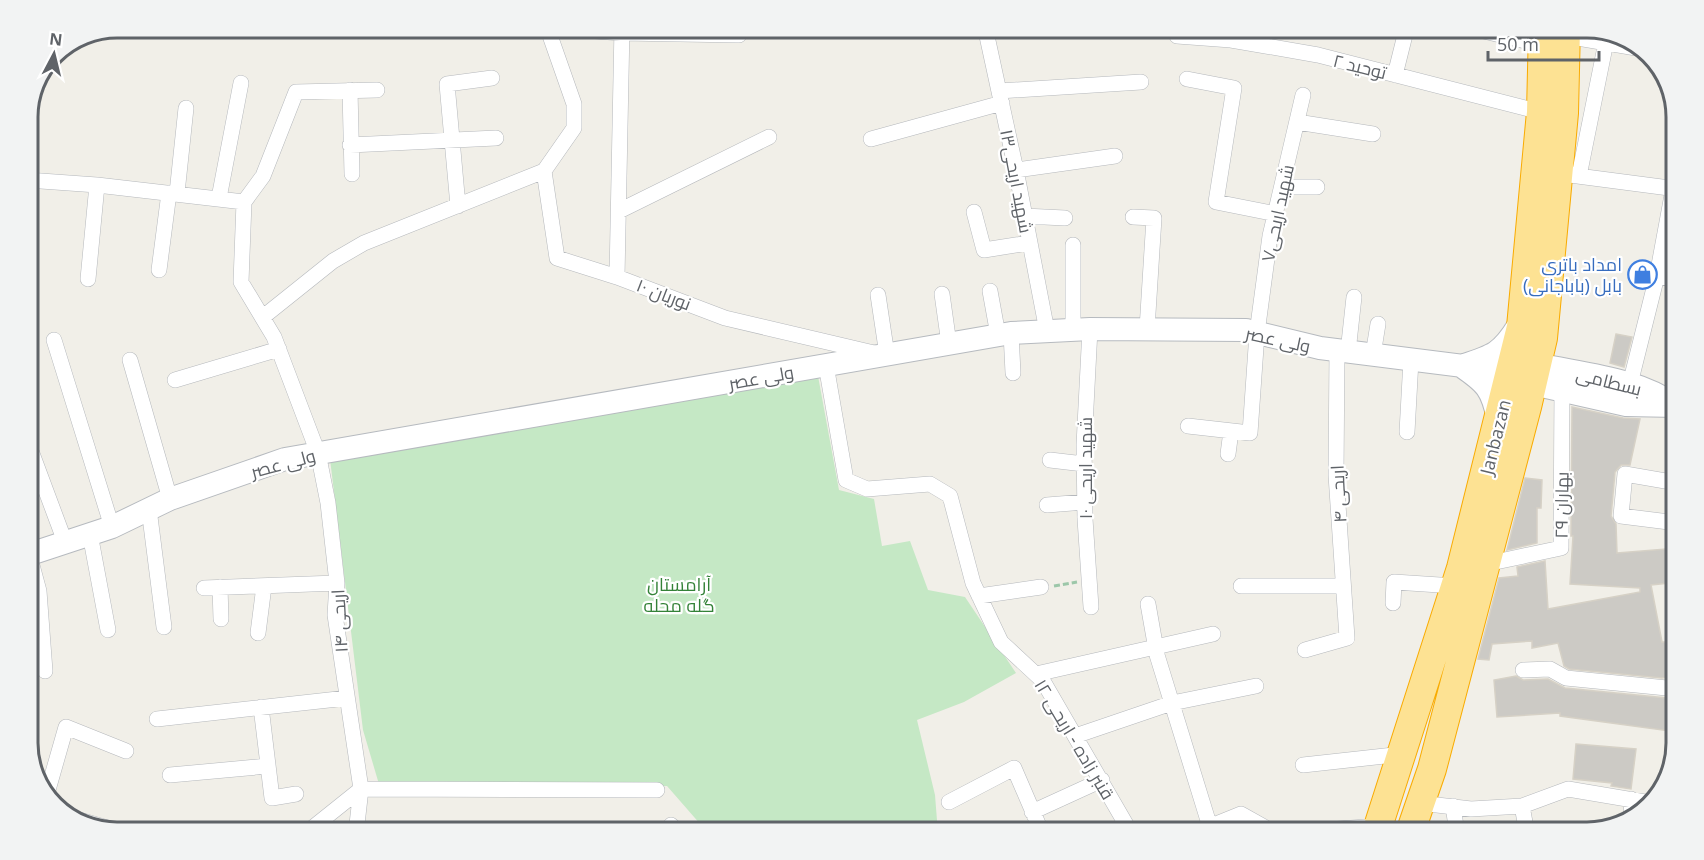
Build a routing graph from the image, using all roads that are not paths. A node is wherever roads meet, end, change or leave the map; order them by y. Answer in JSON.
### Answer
{"nodes":[{"id":1,"x":549,"y":38,"type":"edge"},
{"id":2,"x":622,"y":38,"type":"edge"},
{"id":3,"x":989,"y":38,"type":"edge"},
{"id":4,"x":1213,"y":38,"type":"edge"},
{"id":5,"x":1404,"y":38,"type":"edge"},
{"id":6,"x":1553,"y":38,"type":"edge"},
{"id":7,"x":1555,"y":38,"type":"edge"},
{"id":8,"x":1606,"y":40,"type":"edge"},
{"id":9,"x":1395,"y":75,"type":"junction"},
{"id":10,"x":492,"y":78,"type":"dead end"},
{"id":11,"x":1187,"y":79,"type":"dead end"},
{"id":12,"x":1141,"y":82,"type":"dead end"},
{"id":13,"x":241,"y":83,"type":"dead end"},
{"id":14,"x":350,"y":90,"type":"junction"},
{"id":15,"x":377,"y":90,"type":"dead end"},
{"id":16,"x":1303,"y":94,"type":"dead end"},
{"id":17,"x":1000,"y":97,"type":"junction"},
{"id":18,"x":186,"y":108,"type":"dead end"},
{"id":19,"x":1541,"y":112,"type":"junction"},
{"id":20,"x":1297,"y":122,"type":"junction"},
{"id":21,"x":1373,"y":134,"type":"dead end"},
{"id":22,"x":770,"y":137,"type":"dead end"},
{"id":23,"x":496,"y":138,"type":"dead end"},
{"id":24,"x":871,"y":139,"type":"dead end"},
{"id":25,"x":452,"y":140,"type":"junction"},
{"id":26,"x":350,"y":145,"type":"junction"},
{"id":27,"x":1115,"y":156,"type":"dead end"},
{"id":28,"x":1016,"y":170,"type":"junction"},
{"id":29,"x":544,"y":171,"type":"junction"},
{"id":30,"x":352,"y":174,"type":"dead end"},
{"id":31,"x":1569,"y":175,"type":"junction"},
{"id":32,"x":38,"y":181,"type":"edge"},
{"id":33,"x":97,"y":185,"type":"junction"},
{"id":34,"x":1282,"y":187,"type":"junction"},
{"id":35,"x":1317,"y":187,"type":"dead end"},
{"id":36,"x":1666,"y":188,"type":"edge"},
{"id":37,"x":173,"y":193,"type":"junction"},
{"id":38,"x":219,"y":198,"type":"junction"},
{"id":39,"x":244,"y":202,"type":"junction"},
{"id":40,"x":458,"y":206,"type":"junction"},
{"id":41,"x":619,"y":211,"type":"junction"},
{"id":42,"x":974,"y":212,"type":"dead end"},
{"id":43,"x":1276,"y":214,"type":"junction"},
{"id":44,"x":1024,"y":216,"type":"junction"},
{"id":45,"x":1133,"y":217,"type":"dead end"},
{"id":46,"x":1065,"y":218,"type":"dead end"},
{"id":47,"x":1666,"y":232,"type":"edge"},
{"id":48,"x":1029,"y":243,"type":"junction"},
{"id":49,"x":1073,"y":245,"type":"dead end"},
{"id":50,"x":159,"y":270,"type":"dead end"},
{"id":51,"x":1657,"y":276,"type":"junction"},
{"id":52,"x":617,"y":277,"type":"junction"},
{"id":53,"x":1666,"y":278,"type":"edge"},
{"id":54,"x":88,"y":279,"type":"dead end"},
{"id":55,"x":990,"y":291,"type":"dead end"},
{"id":56,"x":942,"y":294,"type":"dead end"},
{"id":57,"x":878,"y":295,"type":"dead end"},
{"id":58,"x":1354,"y":297,"type":"dead end"},
{"id":59,"x":263,"y":317,"type":"junction"},
{"id":60,"x":1534,"y":319,"type":"junction"},
{"id":61,"x":1378,"y":324,"type":"dead end"},
{"id":62,"x":1148,"y":329,"type":"junction"},
{"id":63,"x":1082,"y":330,"type":"junction"},
{"id":64,"x":1047,"y":331,"type":"junction"},
{"id":65,"x":1257,"y":333,"type":"junction"},
{"id":66,"x":1005,"y":334,"type":"junction"},
{"id":67,"x":54,"y":340,"type":"dead end"},
{"id":68,"x":949,"y":344,"type":"junction"},
{"id":69,"x":279,"y":349,"type":"junction"},
{"id":70,"x":1342,"y":351,"type":"junction"},
{"id":71,"x":885,"y":355,"type":"junction"},
{"id":72,"x":1373,"y":355,"type":"junction"},
{"id":73,"x":130,"y":360,"type":"dead end"},
{"id":74,"x":1411,"y":360,"type":"junction"},
{"id":75,"x":826,"y":365,"type":"junction"},
{"id":76,"x":1461,"y":366,"type":"junction"},
{"id":77,"x":1013,"y":373,"type":"dead end"},
{"id":78,"x":1527,"y":373,"type":"junction"},
{"id":79,"x":175,"y":380,"type":"dead end"},
{"id":80,"x":1630,"y":384,"type":"junction"},
{"id":81,"x":1569,"y":389,"type":"junction"},
{"id":82,"x":1666,"y":400,"type":"edge"},
{"id":83,"x":1666,"y":406,"type":"edge"},
{"id":84,"x":1510,"y":424,"type":"junction"},
{"id":85,"x":1188,"y":426,"type":"dead end"},
{"id":86,"x":1231,"y":431,"type":"junction"},
{"id":87,"x":1407,"y":432,"type":"dead end"},
{"id":88,"x":318,"y":453,"type":"junction"},
{"id":89,"x":1228,"y":454,"type":"dead end"},
{"id":90,"x":1050,"y":460,"type":"dead end"},
{"id":91,"x":1084,"y":464,"type":"junction"},
{"id":92,"x":38,"y":470,"type":"edge"},
{"id":93,"x":1666,"y":481,"type":"edge"},
{"id":94,"x":170,"y":499,"type":"junction"},
{"id":95,"x":1085,"y":502,"type":"junction"},
{"id":96,"x":1047,"y":505,"type":"dead end"},
{"id":97,"x":149,"y":509,"type":"junction"},
{"id":98,"x":1666,"y":522,"type":"edge"},
{"id":99,"x":101,"y":530,"type":"junction"},
{"id":100,"x":65,"y":542,"type":"junction"},
{"id":101,"x":38,"y":551,"type":"edge"},
{"id":102,"x":1486,"y":564,"type":"junction"},
{"id":103,"x":337,"y":583,"type":"junction"},
{"id":104,"x":264,"y":586,"type":"junction"},
{"id":105,"x":1241,"y":586,"type":"dead end"},
{"id":106,"x":1343,"y":586,"type":"junction"},
{"id":107,"x":1455,"y":586,"type":"junction"},
{"id":108,"x":220,"y":587,"type":"junction"},
{"id":109,"x":38,"y":588,"type":"edge"},
{"id":110,"x":204,"y":588,"type":"dead end"},
{"id":111,"x":1041,"y":588,"type":"road end"},
{"id":112,"x":979,"y":596,"type":"junction"},
{"id":113,"x":1393,"y":603,"type":"dead end"},
{"id":114,"x":1148,"y":604,"type":"dead end"},
{"id":115,"x":1091,"y":607,"type":"dead end"},
{"id":116,"x":221,"y":619,"type":"dead end"},
{"id":117,"x":164,"y":627,"type":"dead end"},
{"id":118,"x":108,"y":630,"type":"dead end"},
{"id":119,"x":258,"y":633,"type":"dead end"},
{"id":120,"x":1213,"y":634,"type":"dead end"},
{"id":121,"x":1155,"y":646,"type":"junction"},
{"id":122,"x":1305,"y":650,"type":"dead end"},
{"id":123,"x":1523,"y":670,"type":"dead end"},
{"id":124,"x":45,"y":671,"type":"dead end"},
{"id":125,"x":1036,"y":674,"type":"junction"},
{"id":126,"x":1257,"y":686,"type":"dead end"},
{"id":127,"x":1666,"y":687,"type":"edge"},
{"id":128,"x":347,"y":698,"type":"junction"},
{"id":129,"x":1172,"y":703,"type":"junction"},
{"id":130,"x":261,"y":707,"type":"junction"},
{"id":131,"x":157,"y":719,"type":"dead end"},
{"id":132,"x":1075,"y":736,"type":"junction"},
{"id":133,"x":126,"y":751,"type":"dead end"},
{"id":134,"x":1403,"y":754,"type":"junction"},
{"id":135,"x":1303,"y":765,"type":"dead end"},
{"id":136,"x":268,"y":766,"type":"junction"},
{"id":137,"x":170,"y":775,"type":"dead end"},
{"id":138,"x":1102,"y":780,"type":"junction"},
{"id":139,"x":49,"y":785,"type":"edge"},
{"id":140,"x":361,"y":789,"type":"junction"},
{"id":141,"x":657,"y":790,"type":"dead end"},
{"id":142,"x":296,"y":794,"type":"dead end"},
{"id":143,"x":1631,"y":799,"type":"junction"},
{"id":144,"x":949,"y":801,"type":"dead end"},
{"id":145,"x":1642,"y":801,"type":"edge"},
{"id":146,"x":1420,"y":803,"type":"junction"},
{"id":147,"x":1453,"y":806,"type":"junction"},
{"id":148,"x":1522,"y":806,"type":"junction"},
{"id":149,"x":1631,"y":809,"type":"edge"},
{"id":150,"x":1032,"y":812,"type":"junction"},
{"id":151,"x":320,"y":822,"type":"edge"},
{"id":152,"x":357,"y":822,"type":"edge"},
{"id":153,"x":1037,"y":822,"type":"edge"},
{"id":154,"x":1125,"y":822,"type":"edge"},
{"id":155,"x":1209,"y":822,"type":"edge"},
{"id":156,"x":1220,"y":822,"type":"edge"},
{"id":157,"x":1255,"y":822,"type":"edge"},
{"id":158,"x":1380,"y":822,"type":"edge"},
{"id":159,"x":1414,"y":822,"type":"edge"},
{"id":160,"x":1455,"y":822,"type":"edge"},
{"id":161,"x":1525,"y":822,"type":"edge"}],
"edges":[{"from":1,"to":29,"type":"street"},
{"from":2,"to":41,"type":"street","name":"نوریان ۱۰"},
{"from":3,"to":17,"type":"street","name":"شهید اریحی۱۳"},
{"from":4,"to":9,"type":"street","name":"توحید ۲"},
{"from":5,"to":9,"type":"street"},
{"from":6,"to":19,"type":"highway","name":"Janbazan"},
{"from":7,"to":31,"type":"highway","name":"Janbazan"},
{"from":8,"to":31,"type":"street"},
{"from":9,"to":19,"type":"street","name":"توحید ۲"},
{"from":10,"to":25,"type":"street"},
{"from":11,"to":43,"type":"street"},
{"from":12,"to":17,"type":"street"},
{"from":13,"to":38,"type":"street"},
{"from":14,"to":15,"type":"street"},
{"from":14,"to":26,"type":"street"},
{"from":14,"to":39,"type":"street"},
{"from":16,"to":20,"type":"street","name":"شهید اریحی۷"},
{"from":17,"to":24,"type":"street"},
{"from":17,"to":28,"type":"street","name":"شهید اریحی۱۳"},
{"from":18,"to":37,"type":"street"},
{"from":19,"to":60,"type":"highway","name":"Janbazan"},
{"from":20,"to":21,"type":"street"},
{"from":20,"to":34,"type":"street","name":"شهید اریحی۷"},
{"from":22,"to":41,"type":"street"},
{"from":23,"to":25,"type":"street"},
{"from":25,"to":26,"type":"street"},
{"from":25,"to":40,"type":"street"},
{"from":26,"to":30,"type":"street"},
{"from":27,"to":28,"type":"street"},
{"from":28,"to":44,"type":"street","name":"شهید اریحی۱۳"},
{"from":29,"to":40,"type":"street"},
{"from":29,"to":52,"type":"street"},
{"from":31,"to":36,"type":"street"},
{"from":31,"to":60,"type":"highway","name":"Janbazan"},
{"from":32,"to":33,"type":"street"},
{"from":33,"to":37,"type":"street"},
{"from":33,"to":54,"type":"street"},
{"from":34,"to":35,"type":"street"},
{"from":34,"to":43,"type":"street","name":"شهید اریحی۷"},
{"from":37,"to":38,"type":"street"},
{"from":37,"to":50,"type":"street"},
{"from":38,"to":39,"type":"street"},
{"from":39,"to":59,"type":"street","name":"اریحی ۱۴"},
{"from":40,"to":59,"type":"street"},
{"from":41,"to":52,"type":"street","name":"نوریان ۱۰"},
{"from":42,"to":48,"type":"street"},
{"from":43,"to":65,"type":"street","name":"شهید اریحی۷"},
{"from":44,"to":46,"type":"street"},
{"from":44,"to":48,"type":"street","name":"شهید اریحی۱۳"},
{"from":45,"to":62,"type":"street"},
{"from":47,"to":51,"type":"street"},
{"from":48,"to":64,"type":"street","name":"شهید اریحی۱۳"},
{"from":49,"to":63,"type":"street","name":"شهید اریحی ۱۰"},
{"from":51,"to":53,"type":"street"},
{"from":51,"to":80,"type":"street"},
{"from":52,"to":71,"type":"street","name":"نوریان ۱۰"},
{"from":55,"to":66,"type":"street"},
{"from":56,"to":68,"type":"street"},
{"from":57,"to":71,"type":"street"},
{"from":58,"to":70,"type":"street","name":"اریحی ۴"},
{"from":59,"to":69,"type":"street","name":"اریحی ۱۴"},
{"from":60,"to":76,"type":"main road"},
{"from":60,"to":78,"type":"highway","name":"Janbazan"},
{"from":60,"to":81,"type":"main road"},
{"from":61,"to":72,"type":"street"},
{"from":62,"to":63,"type":"main road","name":"ولی عصر"},
{"from":62,"to":65,"type":"main road","name":"ولی عصر"},
{"from":63,"to":64,"type":"main road","name":"ولی عصر"},
{"from":63,"to":91,"type":"street","name":"شهید اریحی ۱۰"},
{"from":64,"to":66,"type":"main road","name":"ولی عصر"},
{"from":65,"to":70,"type":"main road","name":"ولی عصر"},
{"from":65,"to":86,"type":"street","name":"شهید اریحی۷"},
{"from":66,"to":68,"type":"main road","name":"ولی عصر"},
{"from":66,"to":77,"type":"street"},
{"from":67,"to":99,"type":"street"},
{"from":68,"to":71,"type":"main road","name":"ولی عصر"},
{"from":69,"to":79,"type":"street"},
{"from":69,"to":88,"type":"street","name":"اریحی ۱۴"},
{"from":70,"to":72,"type":"main road","name":"ولی عصر"},
{"from":70,"to":106,"type":"street","name":"اریحی ۴"},
{"from":71,"to":75,"type":"main road","name":"ولی عصر"},
{"from":72,"to":74,"type":"main road","name":"ولی عصر"},
{"from":73,"to":94,"type":"street"},
{"from":74,"to":76,"type":"main road","name":"ولی عصر"},
{"from":74,"to":87,"type":"street"},
{"from":75,"to":88,"type":"main road","name":"ولی عصر"},
{"from":75,"to":112,"type":"street","name":"قنبر زاده - اریحی ۱۲"},
{"from":76,"to":78,"type":"main road","name":"ولی عصر"},
{"from":76,"to":84,"type":"main road"},
{"from":78,"to":81,"type":"main road","name":"بسطامی"},
{"from":78,"to":84,"type":"highway","name":"Janbazan"},
{"from":80,"to":81,"type":"main road","name":"بسطامی"},
{"from":80,"to":82,"type":"main road","name":"بسطامی"},
{"from":81,"to":83,"type":"main road","name":"بسطامی"},
{"from":81,"to":84,"type":"main road"},
{"from":81,"to":102,"type":"street","name":"بهاران ۲۹"},
{"from":84,"to":102,"type":"highway","name":"Janbazan"},
{"from":84,"to":107,"type":"highway","name":"Janbazan"},
{"from":85,"to":86,"type":"street"},
{"from":86,"to":89,"type":"street"},
{"from":88,"to":94,"type":"main road","name":"ولی عصر"},
{"from":88,"to":103,"type":"street","name":"اریحی ۱۴"},
{"from":90,"to":91,"type":"street"},
{"from":91,"to":95,"type":"street","name":"شهید اریحی ۱۰"},
{"from":92,"to":100,"type":"street"},
{"from":93,"to":98,"type":"street"},
{"from":94,"to":97,"type":"main road","name":"ولی عصر"},
{"from":95,"to":96,"type":"street"},
{"from":95,"to":115,"type":"street","name":"شهید اریحی ۱۰"},
{"from":97,"to":99,"type":"main road","name":"ولی عصر"},
{"from":97,"to":117,"type":"street"},
{"from":99,"to":100,"type":"main road","name":"ولی عصر"},
{"from":99,"to":118,"type":"street"},
{"from":100,"to":101,"type":"main road","name":"ولی عصر"},
{"from":102,"to":146,"type":"highway","name":"Janbazan"},
{"from":103,"to":104,"type":"street"},
{"from":103,"to":128,"type":"street","name":"اریحی ۱۴"},
{"from":104,"to":108,"type":"street"},
{"from":104,"to":119,"type":"street"},
{"from":105,"to":106,"type":"street"},
{"from":106,"to":122,"type":"street","name":"اریحی ۴"},
{"from":107,"to":113,"type":"street"},
{"from":107,"to":134,"type":"highway","name":"Janbazan"},
{"from":108,"to":110,"type":"street"},
{"from":108,"to":116,"type":"street"},
{"from":109,"to":124,"type":"street"},
{"from":111,"to":112,"type":"street"},
{"from":112,"to":125,"type":"street","name":"قنبر زاده - اریحی ۱۲"},
{"from":114,"to":121,"type":"street"},
{"from":120,"to":121,"type":"street"},
{"from":121,"to":125,"type":"street"},
{"from":121,"to":129,"type":"street"},
{"from":123,"to":127,"type":"street"},
{"from":125,"to":132,"type":"street","name":"قنبر زاده - اریحی ۱۲"},
{"from":126,"to":129,"type":"street"},
{"from":128,"to":130,"type":"street"},
{"from":128,"to":140,"type":"street","name":"اریحی ۱۴"},
{"from":129,"to":132,"type":"street"},
{"from":129,"to":155,"type":"street"},
{"from":130,"to":131,"type":"street"},
{"from":130,"to":136,"type":"street"},
{"from":132,"to":138,"type":"street","name":"قنبر زاده - اریحی ۱۲"},
{"from":133,"to":139,"type":"street"},
{"from":134,"to":135,"type":"street"},
{"from":134,"to":158,"type":"highway","name":"Janbazan"},
{"from":136,"to":137,"type":"street"},
{"from":136,"to":142,"type":"street"},
{"from":138,"to":150,"type":"street"},
{"from":138,"to":154,"type":"street","name":"قنبر زاده - اریحی ۱۲"},
{"from":140,"to":141,"type":"street"},
{"from":140,"to":151,"type":"street"},
{"from":140,"to":152,"type":"street","name":"اریحی ۱۴"},
{"from":143,"to":145,"type":"street"},
{"from":143,"to":148,"type":"street"},
{"from":143,"to":149,"type":"street"},
{"from":144,"to":150,"type":"street"},
{"from":146,"to":147,"type":"street"},
{"from":146,"to":159,"type":"highway","name":"Janbazan"},
{"from":147,"to":148,"type":"street"},
{"from":147,"to":160,"type":"street"},
{"from":148,"to":161,"type":"street"},
{"from":150,"to":153,"type":"street"},
{"from":156,"to":157,"type":"street"}]}
